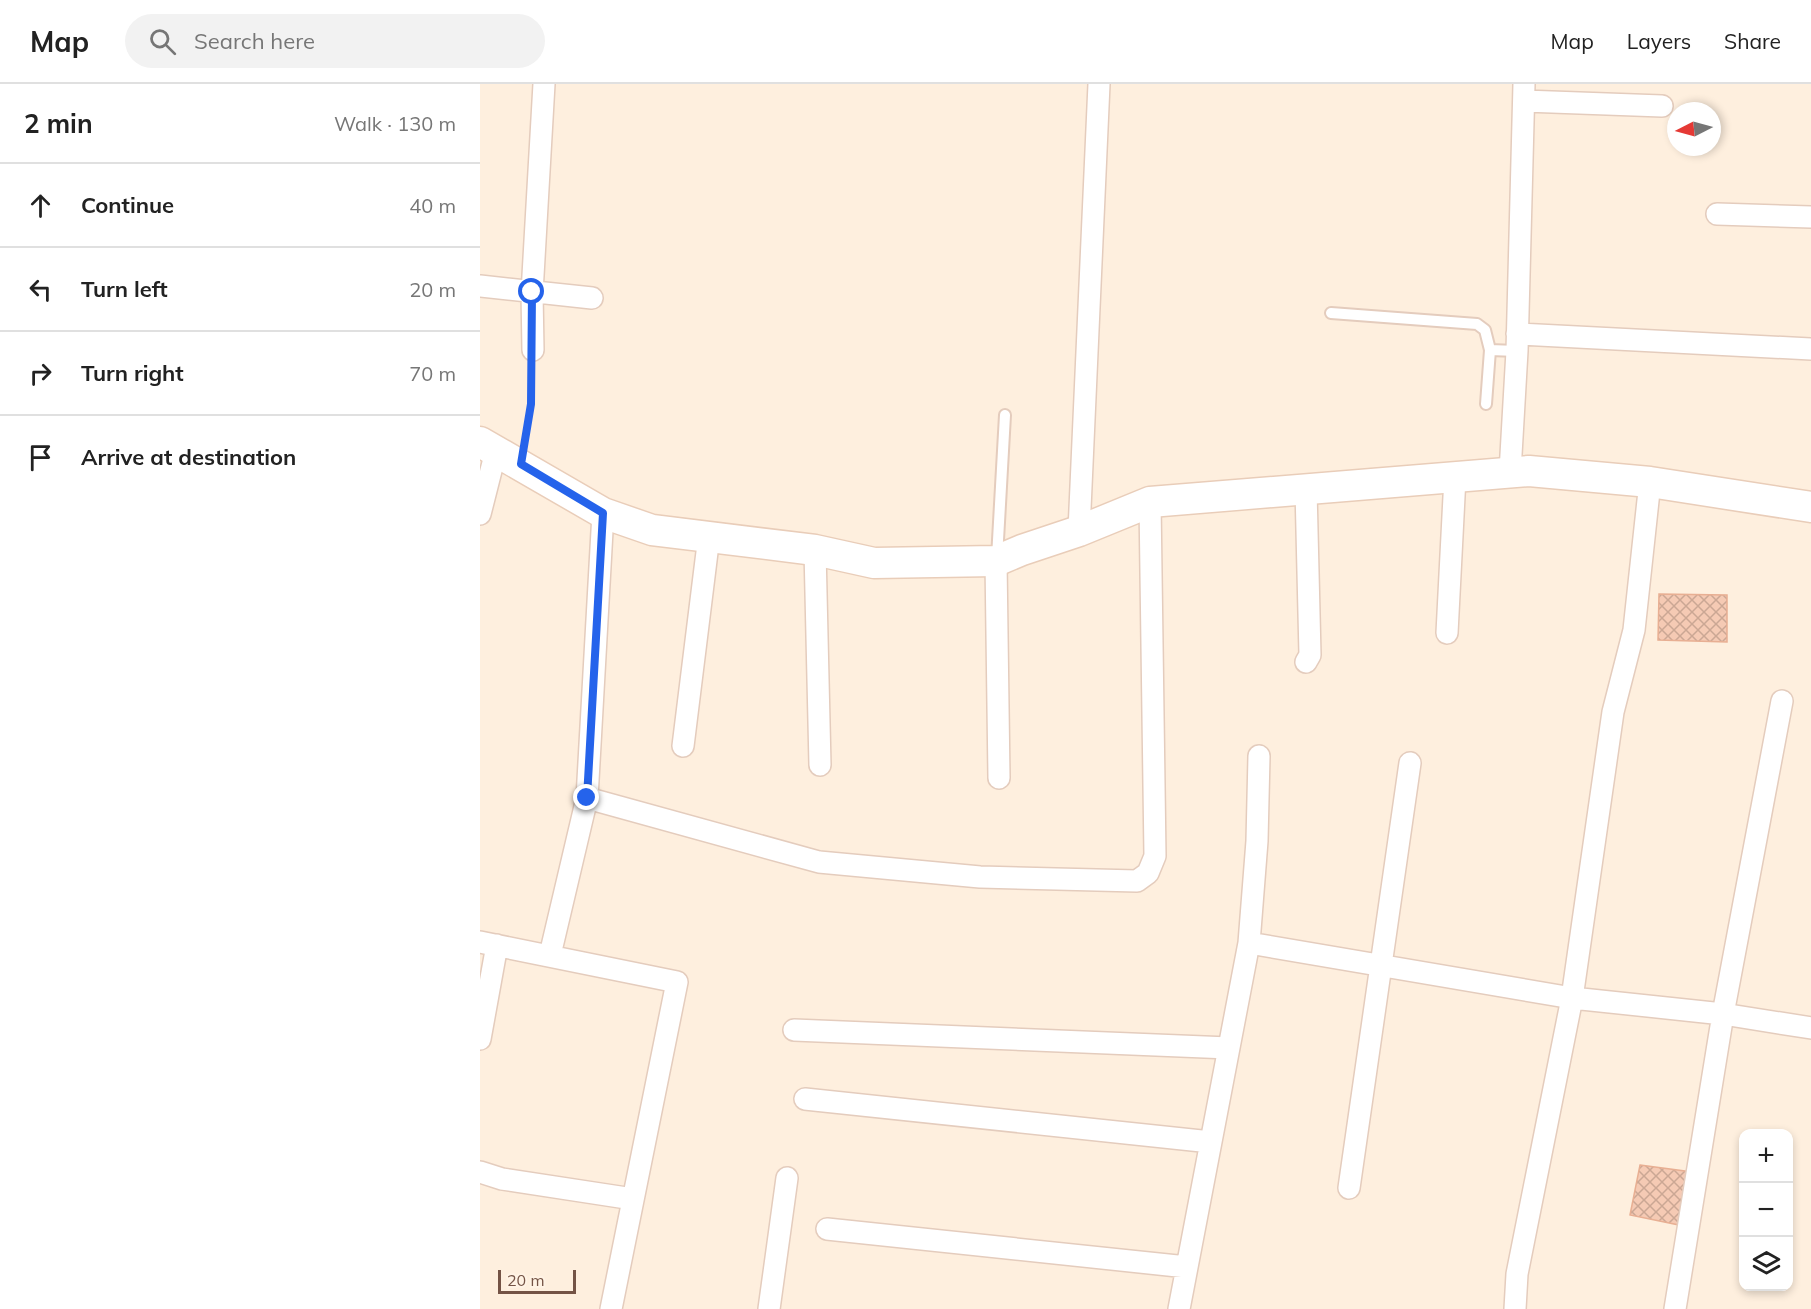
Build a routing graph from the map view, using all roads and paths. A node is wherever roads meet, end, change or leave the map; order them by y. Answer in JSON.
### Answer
{"nodes":[{"id":1,"x":544,"y":84,"type":"edge"},
{"id":2,"x":1099,"y":84,"type":"edge"},
{"id":3,"x":1524,"y":93,"type":"edge"},
{"id":4,"x":1662,"y":106,"type":"dead end"},
{"id":5,"x":1717,"y":214,"type":"dead end"},
{"id":6,"x":1811,"y":217,"type":"edge"},
{"id":7,"x":480,"y":286,"type":"edge"},
{"id":8,"x":532,"y":292,"type":"junction"},
{"id":9,"x":592,"y":298,"type":"dead end"},
{"id":10,"x":1331,"y":313,"type":"dead end"},
{"id":11,"x":1517,"y":343,"type":"junction"},
{"id":12,"x":1811,"y":349,"type":"edge"},
{"id":13,"x":533,"y":350,"type":"joint"},
{"id":14,"x":1490,"y":350,"type":"junction"},
{"id":15,"x":1486,"y":404,"type":"dead end"},
{"id":16,"x":1005,"y":415,"type":"dead end"},
{"id":17,"x":499,"y":452,"type":"edge"},
{"id":18,"x":1510,"y":472,"type":"junction"},
{"id":19,"x":1455,"y":477,"type":"junction"},
{"id":20,"x":1650,"y":482,"type":"junction"},
{"id":21,"x":1306,"y":489,"type":"junction"},
{"id":22,"x":1150,"y":502,"type":"junction"},
{"id":23,"x":1811,"y":507,"type":"edge"},
{"id":24,"x":603,"y":513,"type":"junction"},
{"id":25,"x":480,"y":514,"type":"edge"},
{"id":26,"x":1079,"y":531,"type":"junction"},
{"id":27,"x":709,"y":536,"type":"junction"},
{"id":28,"x":815,"y":550,"type":"junction"},
{"id":29,"x":996,"y":561,"type":"junction"},
{"id":30,"x":1447,"y":633,"type":"dead end"},
{"id":31,"x":1306,"y":662,"type":"dead end"},
{"id":32,"x":1782,"y":701,"type":"dead end"},
{"id":33,"x":683,"y":746,"type":"dead end"},
{"id":34,"x":1259,"y":756,"type":"dead end"},
{"id":35,"x":1410,"y":763,"type":"dead end"},
{"id":36,"x":820,"y":765,"type":"dead end"},
{"id":37,"x":999,"y":778,"type":"dead end"},
{"id":38,"x":587,"y":798,"type":"junction"},
{"id":39,"x":1250,"y":943,"type":"junction"},
{"id":40,"x":489,"y":944,"type":"edge"},
{"id":41,"x":550,"y":955,"type":"junction"},
{"id":42,"x":1381,"y":966,"type":"junction"},
{"id":43,"x":1572,"y":998,"type":"junction"},
{"id":44,"x":1723,"y":1014,"type":"junction"},
{"id":45,"x":1811,"y":1028,"type":"edge"},
{"id":46,"x":794,"y":1030,"type":"dead end"},
{"id":47,"x":480,"y":1039,"type":"edge"},
{"id":48,"x":1229,"y":1048,"type":"junction"},
{"id":49,"x":805,"y":1099,"type":"dead end"},
{"id":50,"x":1211,"y":1142,"type":"junction"},
{"id":51,"x":480,"y":1172,"type":"edge"},
{"id":52,"x":787,"y":1178,"type":"dead end"},
{"id":53,"x":1349,"y":1188,"type":"dead end"},
{"id":54,"x":633,"y":1199,"type":"junction"},
{"id":55,"x":827,"y":1229,"type":"dead end"},
{"id":56,"x":1187,"y":1267,"type":"junction"},
{"id":57,"x":611,"y":1309,"type":"edge"},
{"id":58,"x":769,"y":1309,"type":"edge"},
{"id":59,"x":1179,"y":1309,"type":"edge"},
{"id":60,"x":1515,"y":1309,"type":"edge"},
{"id":61,"x":1675,"y":1309,"type":"edge"}],
"edges":[{"from":1,"to":8,"type":"street"},
{"from":2,"to":26,"type":"street"},
{"from":3,"to":4,"type":"street"},
{"from":3,"to":11,"type":"street"},
{"from":5,"to":6,"type":"street"},
{"from":7,"to":8,"type":"street"},
{"from":8,"to":9,"type":"street"},
{"from":8,"to":13,"type":"street"},
{"from":10,"to":14,"type":"lane"},
{"from":11,"to":12,"type":"street"},
{"from":11,"to":14,"type":"lane"},
{"from":11,"to":18,"type":"street"},
{"from":13,"to":17,"type":"path"},
{"from":14,"to":15,"type":"lane"},
{"from":16,"to":29,"type":"lane"},
{"from":17,"to":24,"type":"street"},
{"from":17,"to":25,"type":"street"},
{"from":18,"to":19,"type":"street"},
{"from":18,"to":20,"type":"street"},
{"from":19,"to":21,"type":"street"},
{"from":19,"to":30,"type":"street"},
{"from":20,"to":23,"type":"street"},
{"from":20,"to":43,"type":"street"},
{"from":21,"to":22,"type":"street"},
{"from":21,"to":31,"type":"street"},
{"from":22,"to":26,"type":"street"},
{"from":22,"to":38,"type":"street"},
{"from":24,"to":27,"type":"street"},
{"from":24,"to":38,"type":"street"},
{"from":26,"to":29,"type":"street"},
{"from":27,"to":28,"type":"street"},
{"from":27,"to":33,"type":"street"},
{"from":28,"to":29,"type":"street"},
{"from":28,"to":36,"type":"street"},
{"from":29,"to":37,"type":"street"},
{"from":32,"to":44,"type":"street"},
{"from":34,"to":39,"type":"street"},
{"from":35,"to":42,"type":"street"},
{"from":38,"to":41,"type":"street"},
{"from":39,"to":42,"type":"street"},
{"from":39,"to":48,"type":"street"},
{"from":40,"to":41,"type":"street"},
{"from":40,"to":47,"type":"street"},
{"from":41,"to":54,"type":"street"},
{"from":42,"to":43,"type":"street"},
{"from":42,"to":53,"type":"street"},
{"from":43,"to":44,"type":"street"},
{"from":43,"to":60,"type":"street"},
{"from":44,"to":45,"type":"street"},
{"from":44,"to":61,"type":"street"},
{"from":46,"to":48,"type":"street"},
{"from":48,"to":50,"type":"street"},
{"from":49,"to":50,"type":"street"},
{"from":50,"to":56,"type":"street"},
{"from":51,"to":54,"type":"street"},
{"from":52,"to":58,"type":"street"},
{"from":54,"to":57,"type":"street"},
{"from":55,"to":56,"type":"street"},
{"from":56,"to":59,"type":"street"}]}
